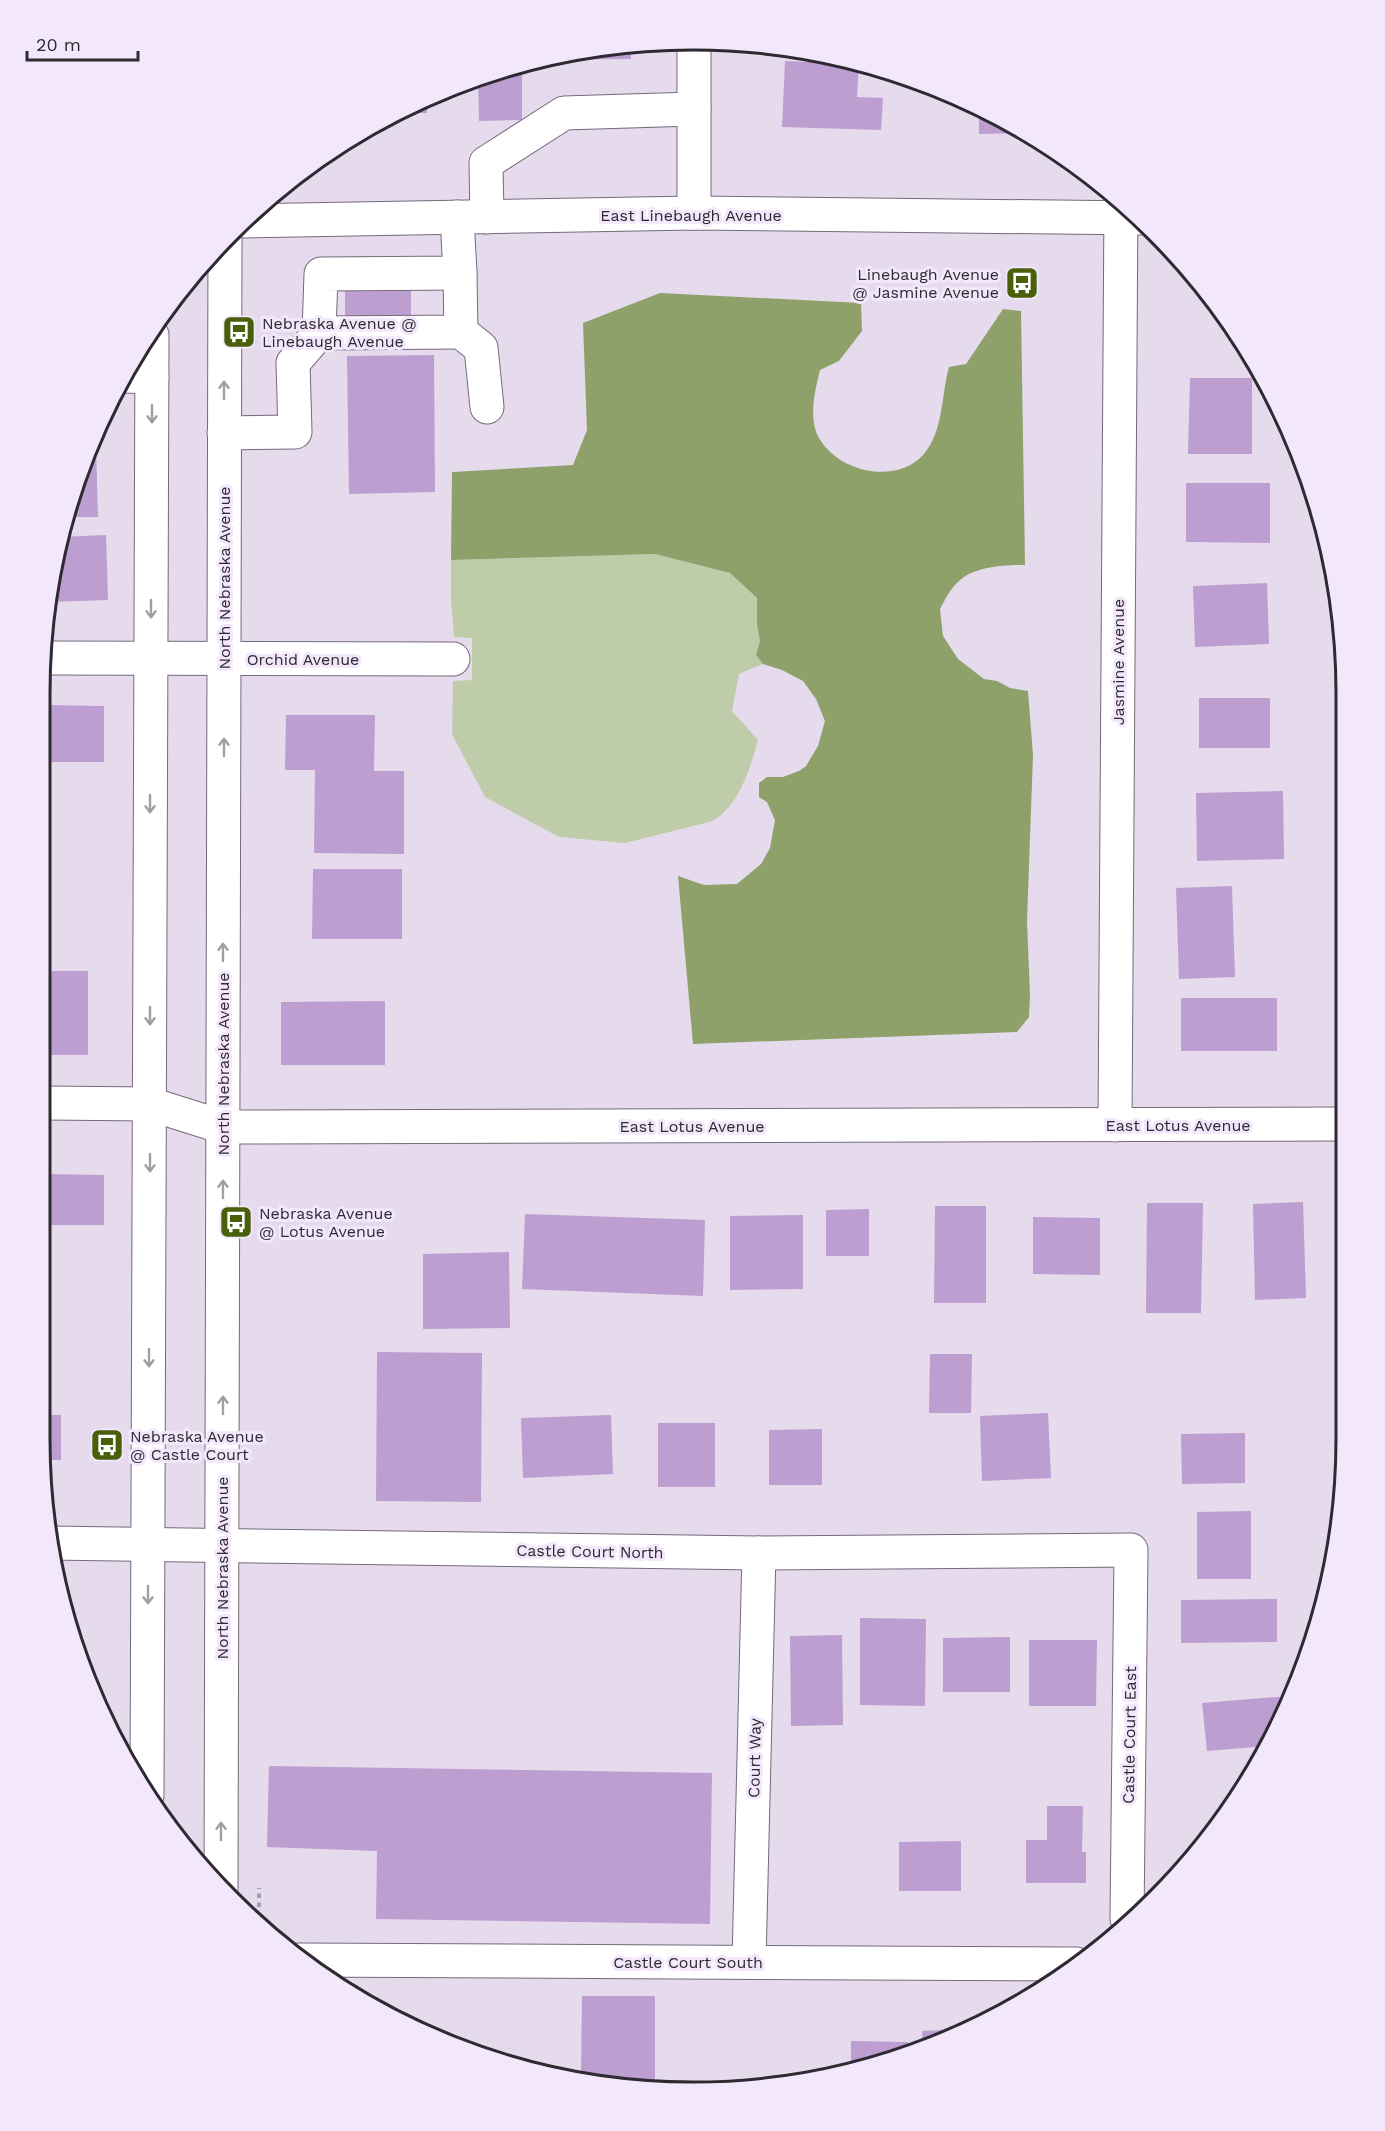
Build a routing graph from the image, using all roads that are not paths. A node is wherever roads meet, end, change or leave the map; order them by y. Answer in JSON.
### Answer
{"nodes":[{"id":1,"x":694,"y":50,"type":"edge"},
{"id":2,"x":694,"y":109,"type":"junction"},
{"id":3,"x":1119,"y":212,"type":"edge"},
{"id":4,"x":694,"y":213,"type":"junction"},
{"id":5,"x":472,"y":217,"type":"junction"},
{"id":6,"x":1127,"y":219,"type":"edge"},
{"id":7,"x":256,"y":221,"type":"edge"},
{"id":8,"x":225,"y":252,"type":"edge"},
{"id":9,"x":459,"y":273,"type":"junction"},
{"id":10,"x":461,"y":332,"type":"junction"},
{"id":11,"x":319,"y":333,"type":"junction"},
{"id":12,"x":145,"y":357,"type":"edge"},
{"id":13,"x":138,"y":377,"type":"edge"},
{"id":14,"x":487,"y":407,"type":"dead end"},
{"id":15,"x":224,"y":433,"type":"junction"},
{"id":16,"x":51,"y":658,"type":"edge"},
{"id":17,"x":150,"y":658,"type":"junction"},
{"id":18,"x":224,"y":658,"type":"junction"},
{"id":19,"x":453,"y":659,"type":"dead end"},
{"id":20,"x":50,"y":1103,"type":"edge"},
{"id":21,"x":150,"y":1104,"type":"junction"},
{"id":22,"x":1336,"y":1124,"type":"edge"},
{"id":23,"x":1115,"y":1125,"type":"junction"},
{"id":24,"x":223,"y":1127,"type":"junction"},
{"id":25,"x":58,"y":1543,"type":"edge"},
{"id":26,"x":149,"y":1543,"type":"junction"},
{"id":27,"x":223,"y":1545,"type":"junction"},
{"id":28,"x":1131,"y":1550,"type":"joint"},
{"id":29,"x":759,"y":1553,"type":"junction"},
{"id":30,"x":147,"y":1778,"type":"edge"},
{"id":31,"x":221,"y":1875,"type":"edge"},
{"id":32,"x":1127,"y":1912,"type":"edge"},
{"id":33,"x":317,"y":1960,"type":"edge"},
{"id":34,"x":749,"y":1962,"type":"junction"},
{"id":35,"x":1063,"y":1964,"type":"edge"}],
"edges":[{"from":1,"to":2,"type":"street"},
{"from":2,"to":4,"type":"street"},
{"from":2,"to":5,"type":"street"},
{"from":3,"to":4,"type":"street","name":"East Linebaugh Avenue"},
{"from":4,"to":5,"type":"street","name":"East Linebaugh Avenue"},
{"from":5,"to":7,"type":"street","name":"East Linebaugh Avenue"},
{"from":5,"to":9,"type":"street"},
{"from":6,"to":23,"type":"street","name":"Jasmine Avenue"},
{"from":15,"to":8,"type":"street","name":"North Nebraska Avenue","one_way":true},
{"from":9,"to":10,"type":"street"},
{"from":9,"to":11,"type":"street"},
{"from":10,"to":11,"type":"street"},
{"from":10,"to":14,"type":"street"},
{"from":11,"to":15,"type":"street"},
{"from":12,"to":13,"type":"street"},
{"from":13,"to":17,"type":"street","one_way":true},
{"from":15,"to":18,"type":"street","name":"North Nebraska Avenue"},
{"from":16,"to":17,"type":"street","name":"Orchid Avenue"},
{"from":17,"to":18,"type":"street","name":"Orchid Avenue"},
{"from":17,"to":21,"type":"street","one_way":true},
{"from":18,"to":19,"type":"street","name":"Orchid Avenue"},
{"from":24,"to":18,"type":"street","name":"North Nebraska Avenue","one_way":true},
{"from":20,"to":21,"type":"street","name":"East Lotus Avenue"},
{"from":21,"to":24,"type":"street","name":"East Lotus Avenue"},
{"from":21,"to":26,"type":"street","one_way":true},
{"from":22,"to":23,"type":"street","name":"East Lotus Avenue"},
{"from":23,"to":24,"type":"street","name":"East Lotus Avenue"},
{"from":27,"to":24,"type":"street","name":"North Nebraska Avenue","one_way":true},
{"from":25,"to":26,"type":"street","name":"Castle Court North"},
{"from":26,"to":27,"type":"street","name":"Castle Court North"},
{"from":26,"to":30,"type":"street","one_way":true},
{"from":27,"to":29,"type":"street","name":"Castle Court North"},
{"from":31,"to":27,"type":"street","name":"North Nebraska Avenue","one_way":true},
{"from":28,"to":29,"type":"street","name":"Castle Court North"},
{"from":28,"to":32,"type":"street","name":"Castle Court East"},
{"from":29,"to":34,"type":"street","name":"Court Way"},
{"from":33,"to":34,"type":"street","name":"Castle Court South"},
{"from":34,"to":35,"type":"street","name":"Castle Court South"}]}
